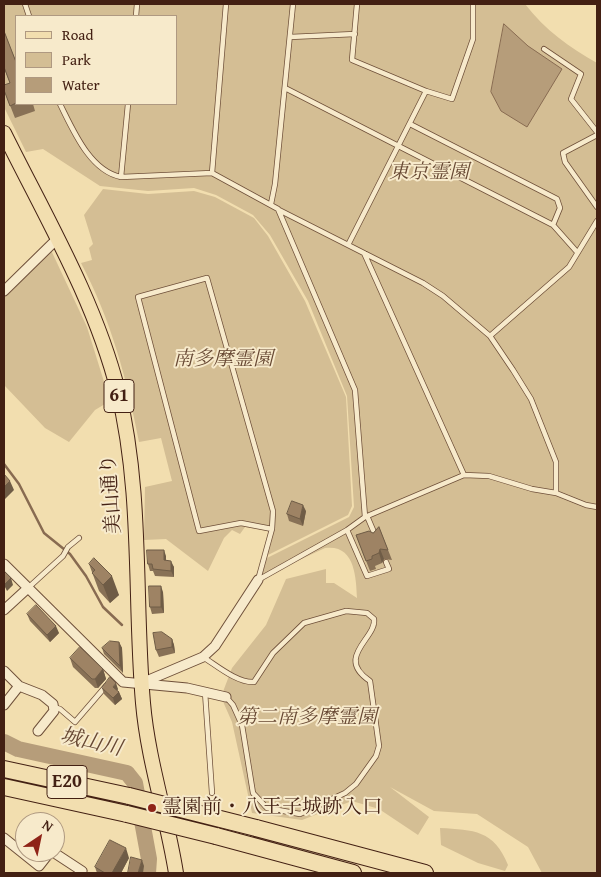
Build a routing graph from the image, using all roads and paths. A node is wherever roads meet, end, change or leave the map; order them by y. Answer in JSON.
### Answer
{"nodes":[{"id":1,"x":226,"y":4,"type":"edge"},
{"id":2,"x":293,"y":4,"type":"edge"},
{"id":3,"x":357,"y":4,"type":"edge"},
{"id":4,"x":473,"y":4,"type":"edge"},
{"id":5,"x":355,"y":34,"type":"junction"},
{"id":6,"x":290,"y":37,"type":"junction"},
{"id":7,"x":544,"y":49,"type":"dead end"},
{"id":8,"x":285,"y":88,"type":"junction"},
{"id":9,"x":426,"y":92,"type":"junction"},
{"id":10,"x":61,"y":105,"type":"edge"},
{"id":11,"x":128,"y":105,"type":"edge"},
{"id":12,"x":410,"y":124,"type":"junction"},
{"id":13,"x":4,"y":133,"type":"edge"},
{"id":14,"x":597,"y":134,"type":"edge"},
{"id":15,"x":400,"y":145,"type":"junction"},
{"id":16,"x":212,"y":173,"type":"junction"},
{"id":17,"x":121,"y":177,"type":"junction"},
{"id":18,"x":271,"y":204,"type":"junction"},
{"id":19,"x":597,"y":207,"type":"edge"},
{"id":20,"x":278,"y":209,"type":"junction"},
{"id":21,"x":597,"y":221,"type":"edge"},
{"id":22,"x":553,"y":225,"type":"junction"},
{"id":23,"x":57,"y":239,"type":"junction"},
{"id":24,"x":348,"y":245,"type":"junction"},
{"id":25,"x":577,"y":252,"type":"junction"},
{"id":26,"x":364,"y":253,"type":"junction"},
{"id":27,"x":4,"y":291,"type":"edge"},
{"id":28,"x":490,"y":336,"type":"junction"},
{"id":29,"x":464,"y":475,"type":"junction"},
{"id":30,"x":556,"y":493,"type":"junction"},
{"id":31,"x":597,"y":507,"type":"edge"},
{"id":32,"x":366,"y":516,"type":"junction"},
{"id":33,"x":272,"y":528,"type":"junction"},
{"id":34,"x":347,"y":530,"type":"junction"},
{"id":35,"x":79,"y":538,"type":"dead end"},
{"id":36,"x":376,"y":539,"type":"edge"},
{"id":37,"x":386,"y":562,"type":"dead end"},
{"id":38,"x":4,"y":564,"type":"edge"},
{"id":39,"x":258,"y":580,"type":"junction"},
{"id":40,"x":28,"y":588,"type":"junction"},
{"id":41,"x":4,"y":610,"type":"edge"},
{"id":42,"x":203,"y":657,"type":"junction"},
{"id":43,"x":4,"y":670,"type":"edge"},
{"id":44,"x":114,"y":676,"type":"junction"},
{"id":45,"x":141,"y":683,"type":"junction"},
{"id":46,"x":19,"y":686,"type":"junction"},
{"id":47,"x":205,"y":691,"type":"junction"},
{"id":48,"x":226,"y":697,"type":"joint"},
{"id":49,"x":4,"y":705,"type":"edge"},
{"id":50,"x":54,"y":707,"type":"junction"},
{"id":51,"x":38,"y":731,"type":"dead end"},
{"id":52,"x":4,"y":769,"type":"edge"},
{"id":53,"x":4,"y":787,"type":"edge"},
{"id":54,"x":212,"y":793,"type":"dead end"},
{"id":55,"x":4,"y":838,"type":"edge"},
{"id":56,"x":15,"y":847,"type":"edge"},
{"id":57,"x":65,"y":860,"type":"edge"},
{"id":58,"x":173,"y":871,"type":"edge"},
{"id":59,"x":81,"y":873,"type":"edge"},
{"id":60,"x":353,"y":873,"type":"edge"},
{"id":61,"x":425,"y":873,"type":"edge"}],
"edges":[{"from":1,"to":16,"type":"lane"},
{"from":2,"to":6,"type":"lane"},
{"from":3,"to":5,"type":"lane"},
{"from":4,"to":9,"type":"lane"},
{"from":5,"to":6,"type":"lane"},
{"from":5,"to":9,"type":"lane"},
{"from":6,"to":8,"type":"lane"},
{"from":7,"to":14,"type":"lane"},
{"from":8,"to":15,"type":"lane"},
{"from":8,"to":18,"type":"lane"},
{"from":9,"to":12,"type":"lane"},
{"from":10,"to":17,"type":"lane"},
{"from":11,"to":17,"type":"lane"},
{"from":12,"to":15,"type":"lane"},
{"from":12,"to":22,"type":"lane"},
{"from":13,"to":23,"type":"main road","name":"美山通り","number":"61"},
{"from":14,"to":19,"type":"lane"},
{"from":15,"to":22,"type":"lane"},
{"from":15,"to":24,"type":"lane"},
{"from":16,"to":17,"type":"lane"},
{"from":16,"to":18,"type":"lane"},
{"from":18,"to":20,"type":"lane"},
{"from":20,"to":24,"type":"lane"},
{"from":20,"to":32,"type":"lane"},
{"from":21,"to":25,"type":"lane"},
{"from":22,"to":25,"type":"lane"},
{"from":23,"to":27,"type":"street"},
{"from":23,"to":45,"type":"main road","name":"美山通り","number":"61"},
{"from":24,"to":26,"type":"lane"},
{"from":25,"to":28,"type":"lane"},
{"from":26,"to":28,"type":"lane"},
{"from":26,"to":29,"type":"lane"},
{"from":28,"to":30,"type":"lane"},
{"from":29,"to":30,"type":"lane"},
{"from":29,"to":32,"type":"lane"},
{"from":30,"to":31,"type":"lane"},
{"from":32,"to":34,"type":"lane"},
{"from":32,"to":36,"type":"lane"},
{"from":33,"to":33,"type":"lane"},
{"from":33,"to":39,"type":"lane"},
{"from":34,"to":37,"type":"lane"},
{"from":34,"to":39,"type":"lane"},
{"from":35,"to":40,"type":"lane"},
{"from":38,"to":40,"type":"street"},
{"from":39,"to":42,"type":"street"},
{"from":40,"to":41,"type":"street"},
{"from":40,"to":44,"type":"street"},
{"from":42,"to":45,"type":"street"},
{"from":42,"to":48,"type":"lane"},
{"from":43,"to":46,"type":"street"},
{"from":44,"to":45,"type":"street"},
{"from":44,"to":50,"type":"lane"},
{"from":45,"to":47,"type":"street"},
{"from":45,"to":58,"type":"main road","name":"美山通り","number":"61"},
{"from":46,"to":49,"type":"street"},
{"from":46,"to":50,"type":"street"},
{"from":47,"to":48,"type":"street"},
{"from":47,"to":54,"type":"lane"},
{"from":50,"to":51,"type":"street"},
{"from":52,"to":61,"type":"highway","number":"E20","bridge":true},
{"from":53,"to":60,"type":"highway","number":"E20","bridge":true},
{"from":55,"to":56,"type":"street"},
{"from":57,"to":59,"type":"street"}]}
